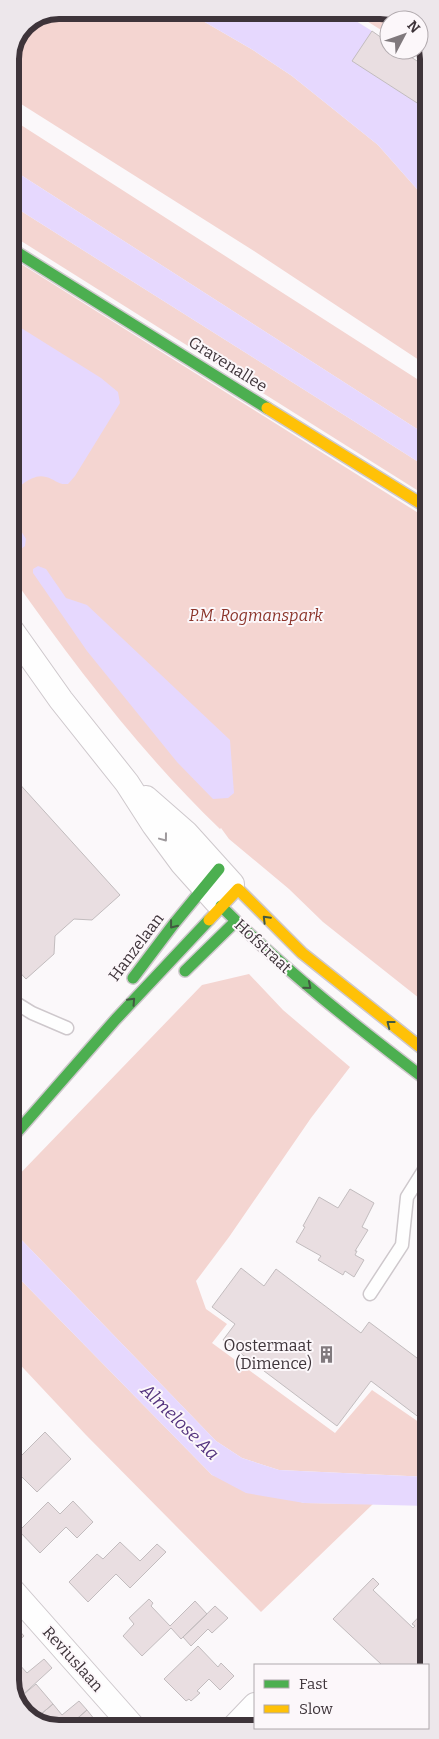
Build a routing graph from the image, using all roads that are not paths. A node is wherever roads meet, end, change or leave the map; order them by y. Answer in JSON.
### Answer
{"nodes":[{"id":1,"x":19,"y":254,"type":"edge"},
{"id":2,"x":420,"y":503,"type":"edge"},
{"id":3,"x":19,"y":641,"type":"edge"},
{"id":4,"x":127,"y":783,"type":"junction"},
{"id":5,"x":218,"y":869,"type":"junction"},
{"id":6,"x":203,"y":887,"type":"junction"},
{"id":7,"x":231,"y":906,"type":"junction"},
{"id":8,"x":178,"y":978,"type":"dead end"},
{"id":9,"x":126,"y":988,"type":"dead end"},
{"id":10,"x":114,"y":1004,"type":"dead end"},
{"id":11,"x":19,"y":1005,"type":"edge"},
{"id":12,"x":66,"y":1028,"type":"dead end"},
{"id":13,"x":119,"y":1034,"type":"dead end"},
{"id":14,"x":420,"y":1047,"type":"edge"},
{"id":15,"x":88,"y":1051,"type":"junction"},
{"id":16,"x":420,"y":1075,"type":"edge"},
{"id":17,"x":19,"y":1130,"type":"edge"},
{"id":18,"x":420,"y":1176,"type":"edge"},
{"id":19,"x":370,"y":1294,"type":"dead end"},
{"id":20,"x":19,"y":1598,"type":"edge"},
{"id":21,"x":254,"y":1705,"type":"edge"},
{"id":22,"x":127,"y":1720,"type":"edge"},
{"id":23,"x":240,"y":1720,"type":"edge"}],
"edges":[{"from":1,"to":2,"type":"street","name":"Gravenallee"},
{"from":3,"to":4,"type":"street","name":"Hofstraat"},
{"from":4,"to":5,"type":"street","name":"Hofstraat"},
{"from":4,"to":6,"type":"street","name":"Hofstraat","one_way":true},
{"from":5,"to":6,"type":"street","name":"Hanzelaan"},
{"from":5,"to":7,"type":"street","name":"Hofstraat"},
{"from":6,"to":7,"type":"street","name":"Hofstraat"},
{"from":6,"to":9,"type":"street","name":"Hanzelaan","one_way":true},
{"from":7,"to":8,"type":"street"},
{"from":14,"to":7,"type":"street","name":"Hofstraat","one_way":true},
{"from":15,"to":7,"type":"street","name":"Hanzelaan","one_way":true},
{"from":7,"to":16,"type":"street","name":"Hofstraat","one_way":true},
{"from":10,"to":15,"type":"street","name":"Hanzelaan"},
{"from":11,"to":12,"type":"lane"},
{"from":13,"to":15,"type":"street","name":"Hanzelaan"},
{"from":15,"to":17,"type":"street","name":"Hanzelaan"},
{"from":18,"to":19,"type":"lane"},
{"from":20,"to":22,"type":"street","name":"Reviuslaan"},
{"from":21,"to":23,"type":"street"}]}
